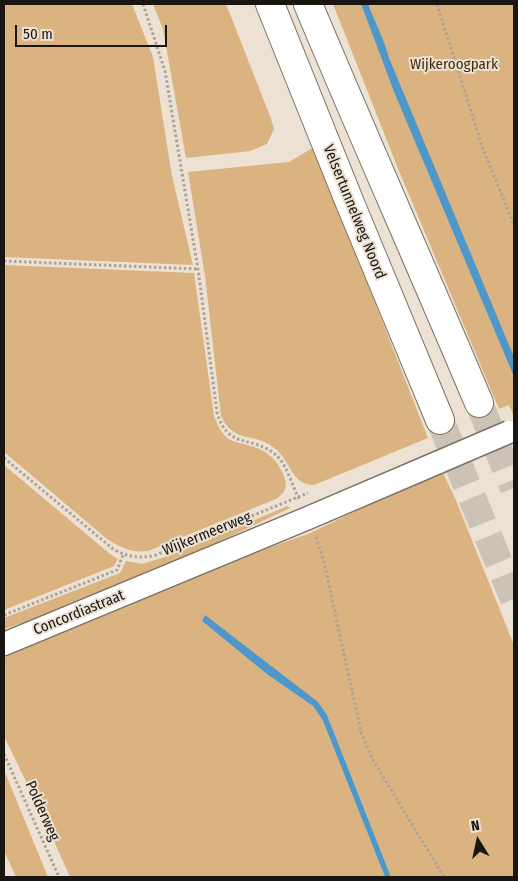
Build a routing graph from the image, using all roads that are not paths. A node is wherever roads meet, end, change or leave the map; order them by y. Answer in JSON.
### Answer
{"nodes":[{"id":1,"x":270,"y":4,"type":"edge"},
{"id":2,"x":308,"y":4,"type":"edge"},
{"id":3,"x":479,"y":403,"type":"tunnel mouth"},
{"id":4,"x":440,"y":420,"type":"tunnel mouth"},
{"id":5,"x":512,"y":431,"type":"edge"},
{"id":6,"x":154,"y":583,"type":"joint"},
{"id":7,"x":4,"y":644,"type":"edge"}],
"edges":[{"from":1,"to":4,"type":"highway","name":"Velsertunnelweg Noord"},
{"from":2,"to":3,"type":"highway"},
{"from":5,"to":6,"type":"street","name":"Wijkermeerweg","bridge":true},
{"from":6,"to":7,"type":"street","name":"Concordiastraat"}]}
